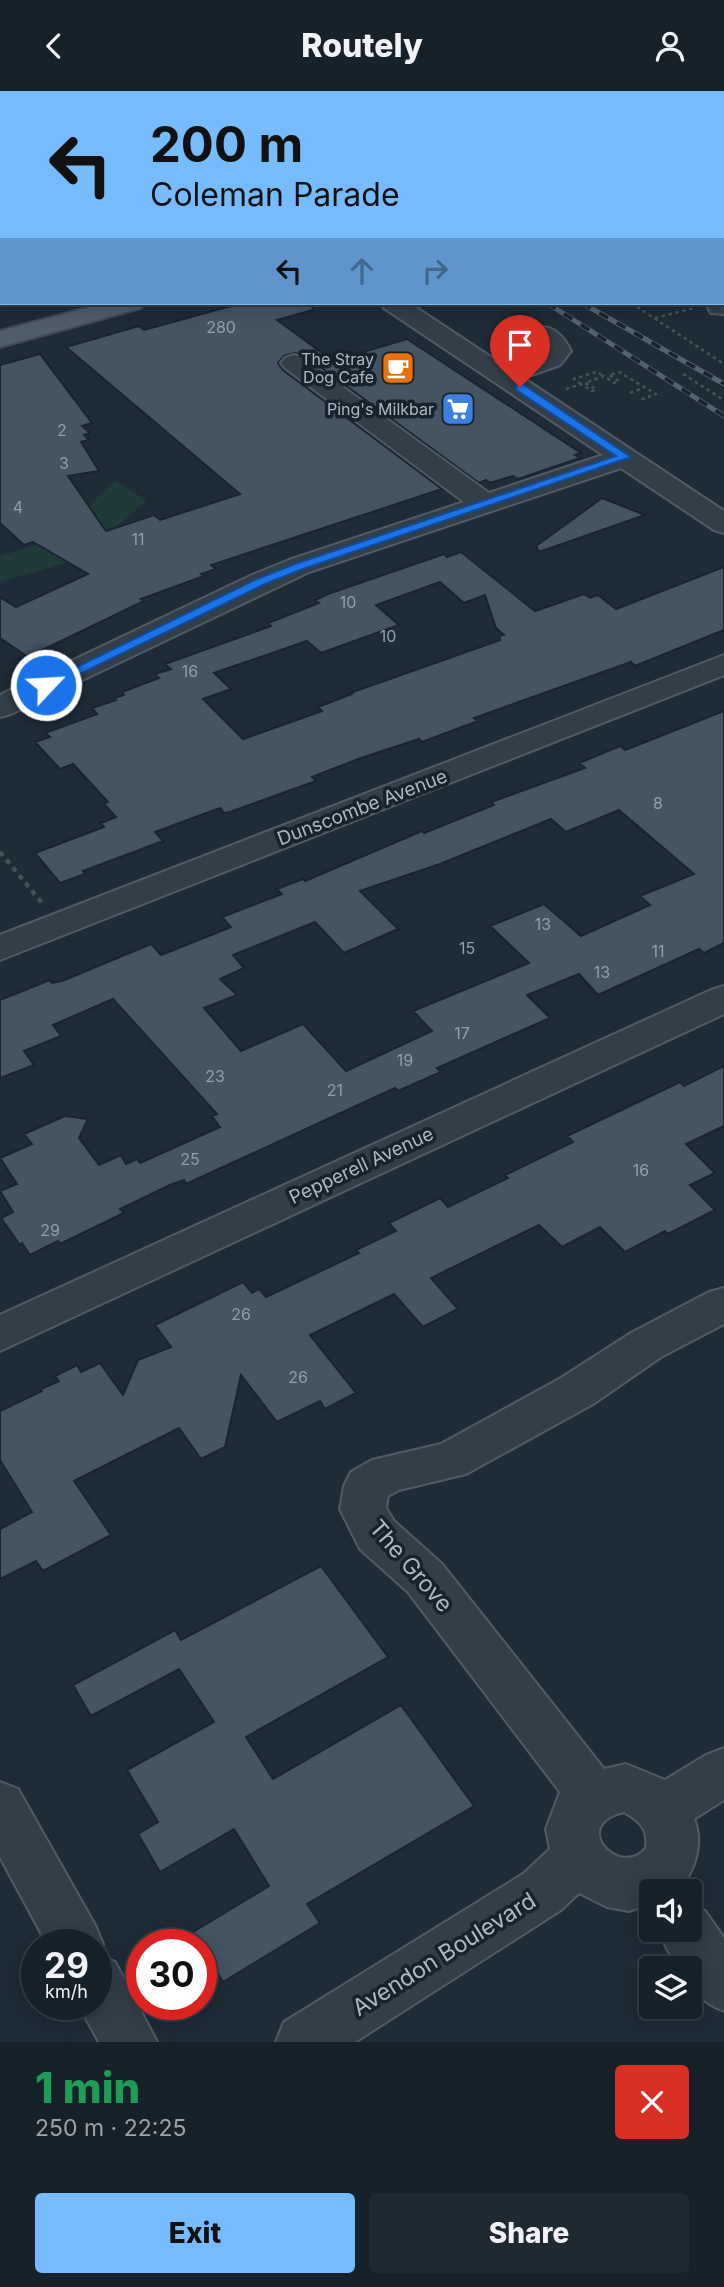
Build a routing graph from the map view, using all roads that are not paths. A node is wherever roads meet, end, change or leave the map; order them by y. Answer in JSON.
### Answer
{"nodes":[{"id":1,"x":125,"y":305,"type":"edge"},
{"id":2,"x":396,"y":305,"type":"edge"},
{"id":3,"x":0,"y":339,"type":"edge"},
{"id":4,"x":295,"y":363,"type":"dead end"},
{"id":5,"x":625,"y":457,"type":"junction"},
{"id":6,"x":485,"y":504,"type":"junction"},
{"id":7,"x":724,"y":524,"type":"edge"},
{"id":8,"x":724,"y":664,"type":"edge"},
{"id":9,"x":0,"y":707,"type":"edge"},
{"id":10,"x":0,"y":948,"type":"edge"},
{"id":11,"x":724,"y":999,"type":"edge"},
{"id":12,"x":724,"y":1304,"type":"edge"},
{"id":13,"x":0,"y":1334,"type":"edge"},
{"id":14,"x":724,"y":1772,"type":"edge"},
{"id":15,"x":593,"y":1795,"type":"junction"},
{"id":16,"x":0,"y":1806,"type":"edge"},
{"id":17,"x":662,"y":1811,"type":"junction"},
{"id":18,"x":579,"y":1858,"type":"junction"},
{"id":19,"x":659,"y":1879,"type":"edge"},
{"id":20,"x":639,"y":1884,"type":"edge"},
{"id":21,"x":68,"y":1929,"type":"edge"},
{"id":22,"x":694,"y":1942,"type":"edge"},
{"id":23,"x":724,"y":1984,"type":"edge"},
{"id":24,"x":112,"y":2011,"type":"edge"},
{"id":25,"x":129,"y":2042,"type":"edge"},
{"id":26,"x":304,"y":2042,"type":"edge"}],
"edges":[{"from":1,"to":3,"type":"main road"},
{"from":2,"to":5,"type":"street"},
{"from":4,"to":6,"type":"street"},
{"from":5,"to":6,"type":"street"},
{"from":5,"to":7,"type":"street"},
{"from":6,"to":9,"type":"street"},
{"from":8,"to":10,"type":"street","name":"Dunscombe Avenue"},
{"from":11,"to":13,"type":"street","name":"Pepperell Avenue"},
{"from":12,"to":15,"type":"street","name":"The Grove"},
{"from":14,"to":17,"type":"street"},
{"from":15,"to":17,"type":"street"},
{"from":15,"to":18,"type":"street"},
{"from":16,"to":21,"type":"street"},
{"from":17,"to":19,"type":"street"},
{"from":18,"to":20,"type":"street"},
{"from":18,"to":26,"type":"street","name":"Avendon Boulevard"},
{"from":22,"to":23,"type":"street"},
{"from":24,"to":25,"type":"street"}]}
